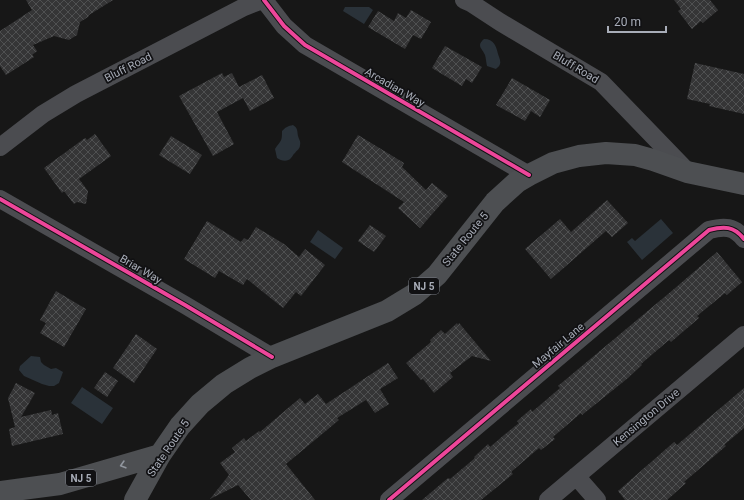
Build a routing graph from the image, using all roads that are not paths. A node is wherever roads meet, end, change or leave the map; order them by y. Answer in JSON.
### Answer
{"nodes":[{"id":1,"x":263,"y":0,"type":"edge"},
{"id":2,"x":464,"y":0,"type":"edge"},
{"id":3,"x":0,"y":147,"type":"edge"},
{"id":4,"x":687,"y":172,"type":"junction"},
{"id":5,"x":529,"y":175,"type":"junction"},
{"id":6,"x":744,"y":184,"type":"edge"},
{"id":7,"x":0,"y":199,"type":"edge"},
{"id":8,"x":744,"y":239,"type":"edge"},
{"id":9,"x":744,"y":335,"type":"edge"},
{"id":10,"x":272,"y":358,"type":"junction"},
{"id":11,"x":160,"y":455,"type":"junction"},
{"id":12,"x":576,"y":476,"type":"junction"},
{"id":13,"x":0,"y":492,"type":"edge"},
{"id":14,"x":135,"y":500,"type":"edge"},
{"id":15,"x":389,"y":500,"type":"edge"},
{"id":16,"x":548,"y":500,"type":"edge"},
{"id":17,"x":597,"y":500,"type":"edge"}],
"edges":[{"from":1,"to":3,"type":"street","name":"Bluff Road"},
{"from":1,"to":5,"type":"street","name":"Arcadian Way"},
{"from":2,"to":4,"type":"street","name":"Bluff Road"},
{"from":4,"to":5,"type":"main road","name":"State Route 5","number":"NJ 5"},
{"from":4,"to":6,"type":"main road","name":"State Route 5","number":"NJ 5"},
{"from":5,"to":10,"type":"main road","name":"State Route 5","number":"NJ 5"},
{"from":7,"to":10,"type":"street","name":"Briar Way"},
{"from":8,"to":15,"type":"street","name":"Mayfair Lane"},
{"from":9,"to":12,"type":"street","name":"Kensington Drive"},
{"from":10,"to":11,"type":"main road","name":"State Route 5","number":"NJ 5"},
{"from":11,"to":13,"type":"main road","number":"NJ 5","one_way":true},
{"from":11,"to":14,"type":"main road","name":"State Route 5","number":"NJ 5"},
{"from":12,"to":16,"type":"street","name":"Kensington Drive"},
{"from":12,"to":17,"type":"street"}]}
